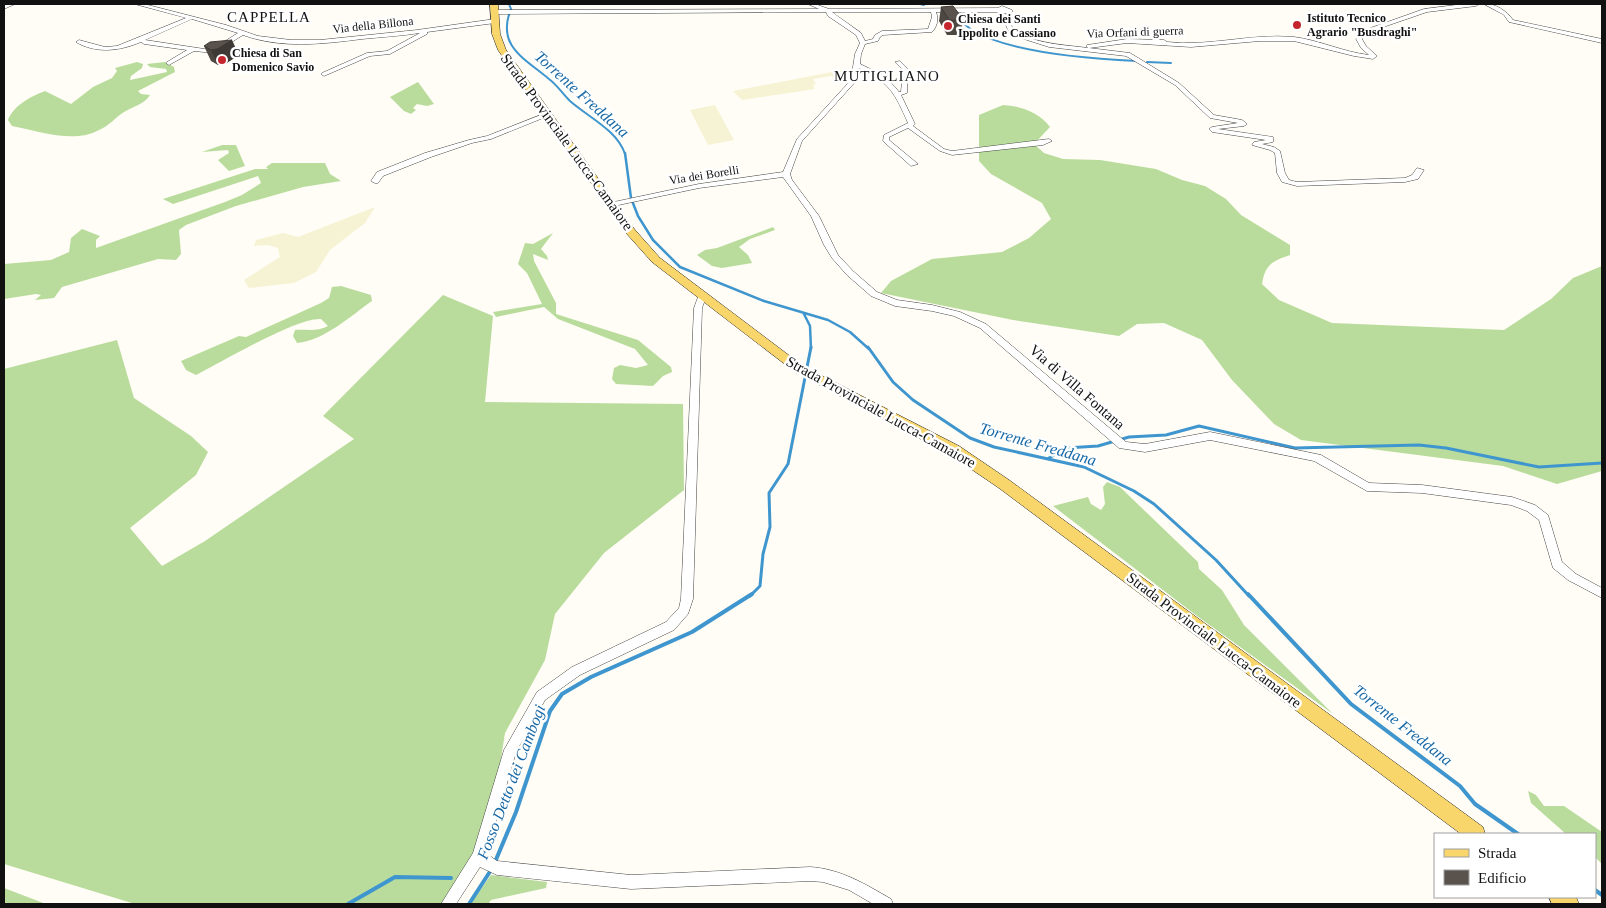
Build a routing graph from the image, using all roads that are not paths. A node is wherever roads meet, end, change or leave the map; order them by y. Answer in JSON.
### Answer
{"nodes":[{"id":1,"x":12,"y":4,"type":"edge"},
{"id":2,"x":138,"y":4,"type":"edge"},
{"id":3,"x":811,"y":4,"type":"edge"},
{"id":4,"x":1476,"y":4,"type":"edge"},
{"id":5,"x":1487,"y":4,"type":"edge"},
{"id":6,"x":4,"y":7,"type":"edge"},
{"id":7,"x":933,"y":10,"type":"junction"},
{"id":8,"x":1004,"y":10,"type":"edge"},
{"id":9,"x":829,"y":11,"type":"junction"},
{"id":10,"x":496,"y":12,"type":"edge"},
{"id":11,"x":189,"y":19,"type":"junction"},
{"id":12,"x":428,"y":31,"type":"junction"},
{"id":13,"x":242,"y":33,"type":"junction"},
{"id":14,"x":1247,"y":38,"type":"dead end"},
{"id":15,"x":142,"y":40,"type":"junction"},
{"id":16,"x":1602,"y":41,"type":"edge"},
{"id":17,"x":79,"y":42,"type":"dead end"},
{"id":18,"x":863,"y":43,"type":"junction"},
{"id":19,"x":1157,"y":43,"type":"junction"},
{"id":20,"x":192,"y":50,"type":"junction"},
{"id":21,"x":898,"y":62,"type":"dead end"},
{"id":22,"x":169,"y":63,"type":"dead end"},
{"id":23,"x":857,"y":65,"type":"junction"},
{"id":24,"x":324,"y":74,"type":"dead end"},
{"id":25,"x":898,"y":94,"type":"junction"},
{"id":26,"x":546,"y":115,"type":"junction"},
{"id":27,"x":909,"y":126,"type":"junction"},
{"id":28,"x":1049,"y":141,"type":"dead end"},
{"id":29,"x":914,"y":164,"type":"dead end"},
{"id":30,"x":1420,"y":170,"type":"dead end"},
{"id":31,"x":786,"y":174,"type":"junction"},
{"id":32,"x":375,"y":181,"type":"dead end"},
{"id":33,"x":612,"y":205,"type":"junction"},
{"id":34,"x":702,"y":297,"type":"junction"},
{"id":35,"x":1602,"y":593,"type":"edge"},
{"id":36,"x":1475,"y":833,"type":"edge"},
{"id":37,"x":488,"y":863,"type":"junction"},
{"id":38,"x":448,"y":904,"type":"edge"},
{"id":39,"x":886,"y":904,"type":"edge"}],
"edges":[{"from":1,"to":6,"type":"street"},
{"from":2,"to":11,"type":"street","name":"Via della Billona"},
{"from":3,"to":9,"type":"street"},
{"from":4,"to":19,"type":"street"},
{"from":5,"to":16,"type":"street"},
{"from":7,"to":8,"type":"street","name":"Via della Billona"},
{"from":7,"to":9,"type":"street","name":"Via della Billona"},
{"from":7,"to":18,"type":"street"},
{"from":8,"to":19,"type":"street","name":"Via Orfani di guerra"},
{"from":8,"to":30,"type":"street"},
{"from":9,"to":10,"type":"street","name":"Via della Billona"},
{"from":9,"to":18,"type":"street"},
{"from":10,"to":12,"type":"street","name":"Via della Billona"},
{"from":10,"to":26,"type":"main road","name":"Strada Provinciale Lucca-Camaiore"},
{"from":11,"to":13,"type":"street","name":"Via della Billona"},
{"from":11,"to":15,"type":"street"},
{"from":12,"to":13,"type":"street","name":"Via della Billona"},
{"from":12,"to":24,"type":"street"},
{"from":13,"to":20,"type":"street"},
{"from":14,"to":19,"type":"street","name":"Via Orfani di guerra"},
{"from":15,"to":17,"type":"street"},
{"from":15,"to":20,"type":"street"},
{"from":18,"to":23,"type":"street"},
{"from":20,"to":22,"type":"street"},
{"from":21,"to":25,"type":"street"},
{"from":23,"to":25,"type":"street"},
{"from":23,"to":31,"type":"street"},
{"from":25,"to":27,"type":"street"},
{"from":26,"to":32,"type":"street"},
{"from":26,"to":33,"type":"main road","name":"Strada Provinciale Lucca-Camaiore"},
{"from":27,"to":28,"type":"street"},
{"from":27,"to":29,"type":"street"},
{"from":31,"to":33,"type":"street","name":"Via dei Borelli"},
{"from":31,"to":35,"type":"street","name":"Via di Villa Fontana"},
{"from":33,"to":34,"type":"main road","name":"Strada Provinciale Lucca-Camaiore"},
{"from":34,"to":36,"type":"main road","name":"Strada Provinciale Lucca-Camaiore"},
{"from":34,"to":37,"type":"street"},
{"from":37,"to":38,"type":"street"},
{"from":37,"to":39,"type":"street"}]}
